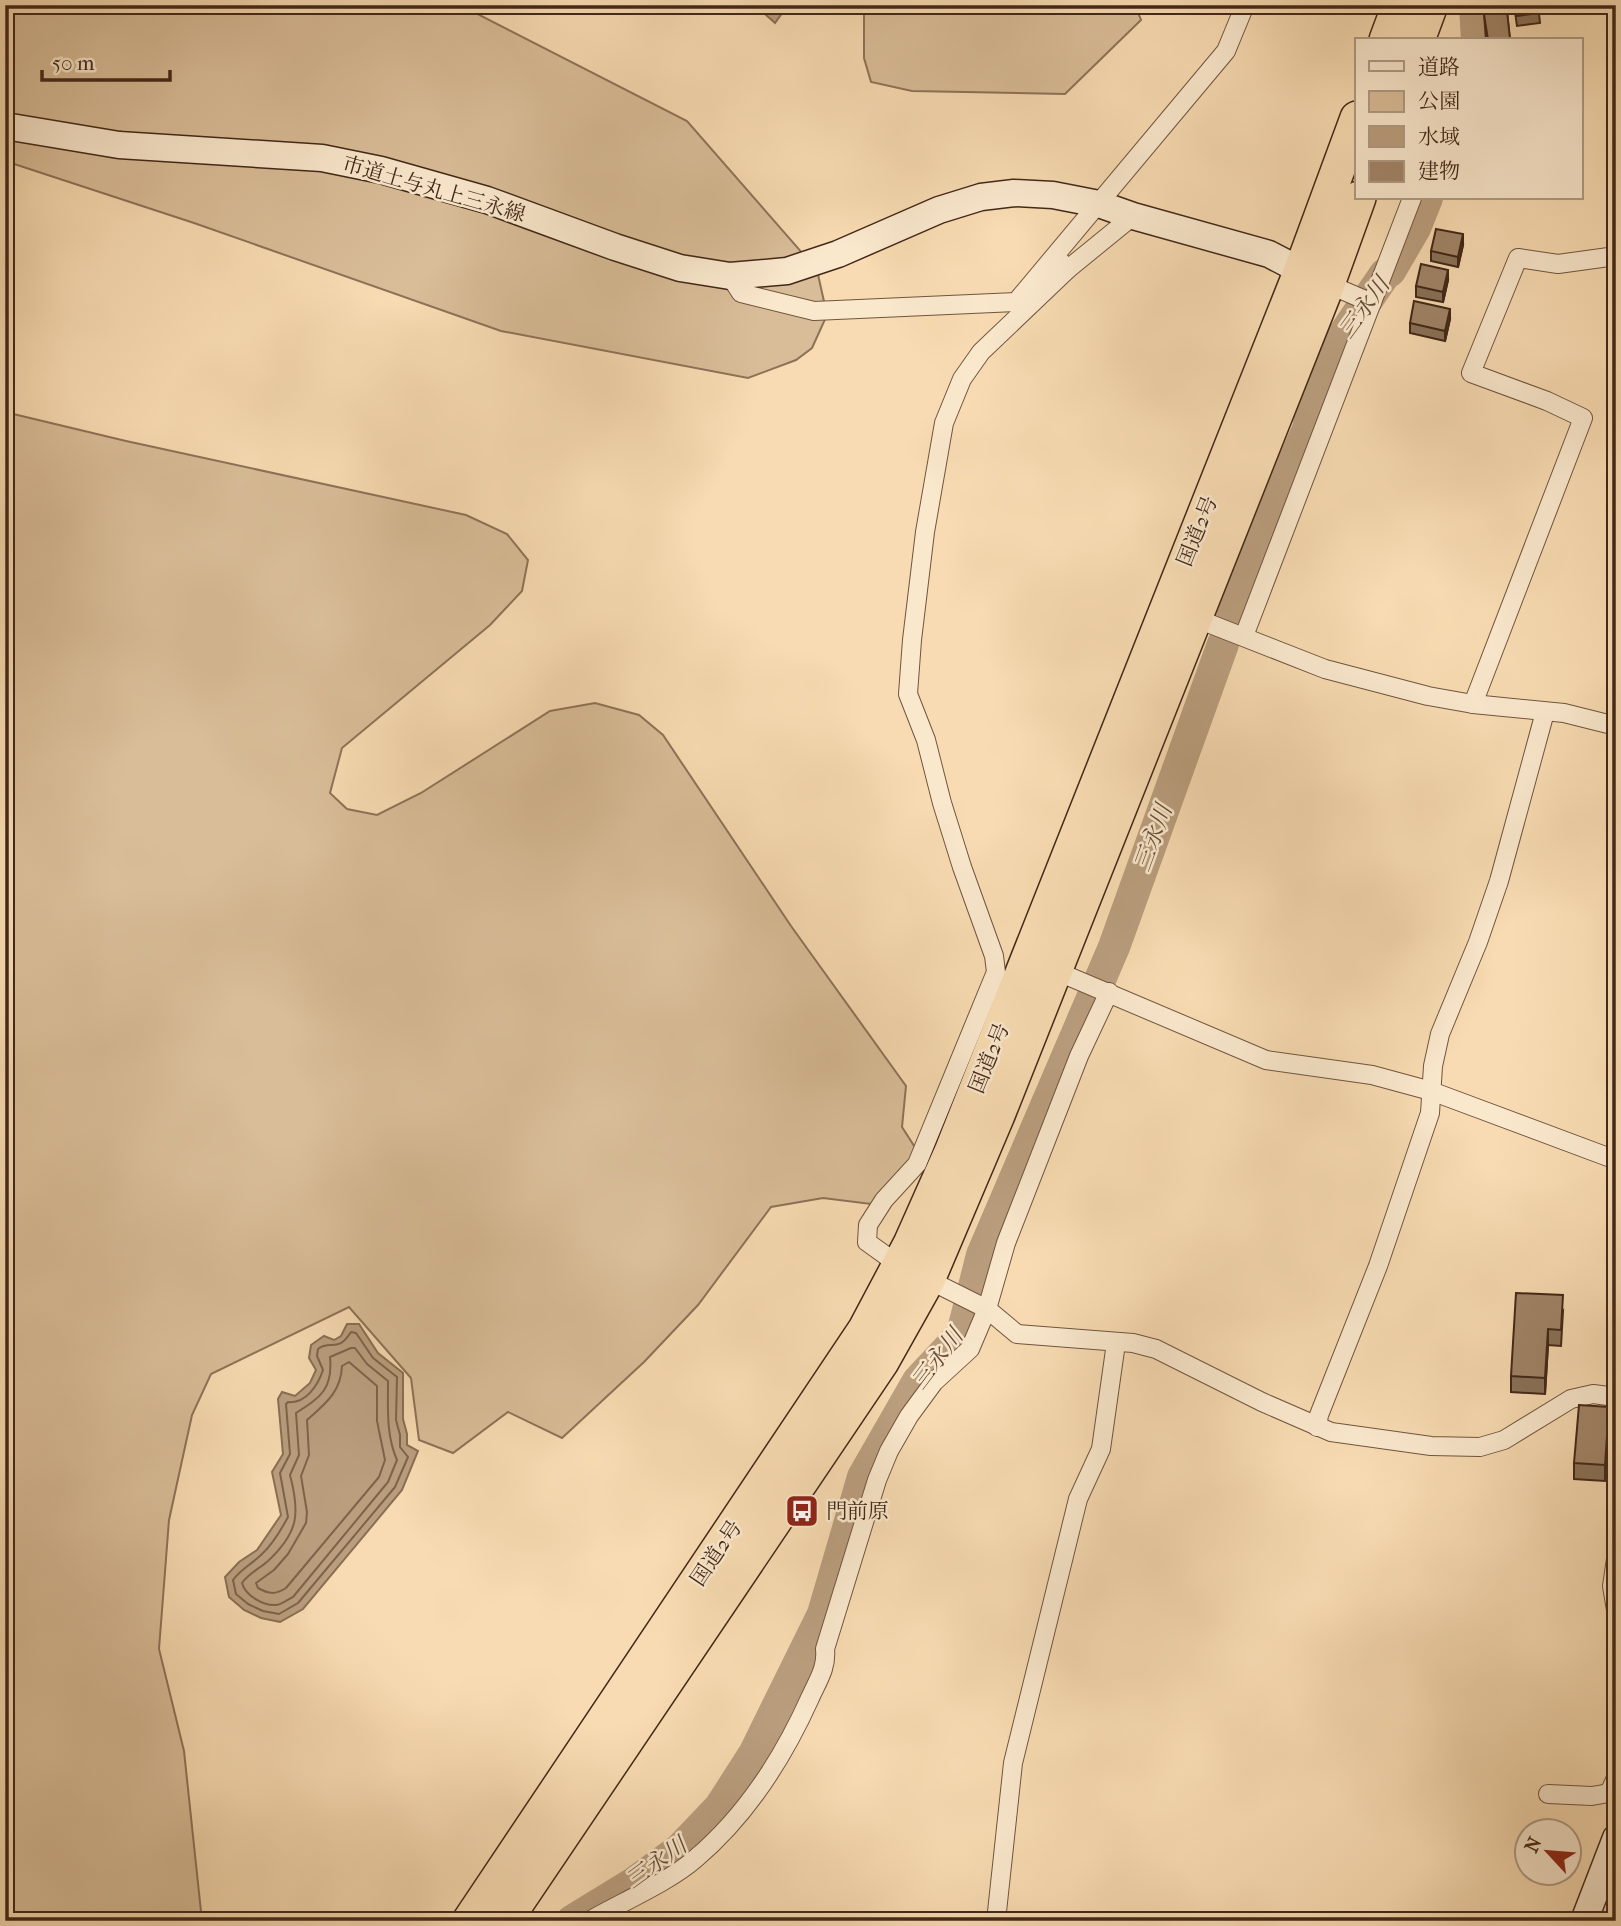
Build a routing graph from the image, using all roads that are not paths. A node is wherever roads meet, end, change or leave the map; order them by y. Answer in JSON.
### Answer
{"nodes":[{"id":1,"x":1245,"y":5,"type":"edge"},
{"id":2,"x":1399,"y":5,"type":"edge"},
{"id":3,"x":1431,"y":5,"type":"edge"},
{"id":4,"x":1387,"y":38,"type":"edge"},
{"id":5,"x":1419,"y":38,"type":"edge"},
{"id":6,"x":1355,"y":125,"type":"edge"},
{"id":7,"x":5,"y":126,"type":"edge"},
{"id":8,"x":1358,"y":200,"type":"edge"},
{"id":9,"x":1411,"y":200,"type":"edge"},
{"id":10,"x":1099,"y":204,"type":"junction"},
{"id":11,"x":1133,"y":216,"type":"junction"},
{"id":12,"x":1616,"y":256,"type":"edge"},
{"id":13,"x":1062,"y":262,"type":"junction"},
{"id":14,"x":730,"y":276,"type":"junction"},
{"id":15,"x":1314,"y":277,"type":"junction"},
{"id":16,"x":1372,"y":303,"type":"junction"},
{"id":17,"x":1195,"y":618,"type":"junction"},
{"id":18,"x":1244,"y":636,"type":"junction"},
{"id":19,"x":1473,"y":704,"type":"junction"},
{"id":20,"x":1545,"y":712,"type":"junction"},
{"id":21,"x":1616,"y":726,"type":"edge"},
{"id":22,"x":1065,"y":975,"type":"junction"},
{"id":23,"x":1105,"y":990,"type":"junction"},
{"id":24,"x":1432,"y":1091,"type":"junction"},
{"id":25,"x":1616,"y":1160,"type":"edge"},
{"id":26,"x":925,"y":1278,"type":"junction"},
{"id":27,"x":984,"y":1308,"type":"junction"},
{"id":28,"x":1116,"y":1343,"type":"junction"},
{"id":29,"x":1616,"y":1396,"type":"edge"},
{"id":30,"x":1317,"y":1427,"type":"junction"},
{"id":31,"x":1616,"y":1559,"type":"edge"},
{"id":32,"x":1616,"y":1610,"type":"edge"},
{"id":33,"x":1616,"y":1778,"type":"edge"},
{"id":34,"x":1548,"y":1794,"type":"dead end"},
{"id":35,"x":1616,"y":1838,"type":"edge"},
{"id":36,"x":469,"y":1921,"type":"edge"},
{"id":37,"x":505,"y":1921,"type":"edge"},
{"id":38,"x":589,"y":1921,"type":"edge"},
{"id":39,"x":996,"y":1921,"type":"edge"},
{"id":40,"x":1584,"y":1921,"type":"edge"}],
"edges":[{"from":1,"to":10,"type":"street"},
{"from":2,"to":4,"type":"highway"},
{"from":3,"to":5,"type":"highway"},
{"from":6,"to":15,"type":"highway","name":"国道2号"},
{"from":7,"to":14,"type":"street","name":"市道土与丸上三永線"},
{"from":8,"to":15,"type":"highway","name":"国道2号"},
{"from":9,"to":16,"type":"street"},
{"from":10,"to":11,"type":"street","name":"市道土与丸上三永線"},
{"from":10,"to":13,"type":"street"},
{"from":10,"to":14,"type":"street","name":"市道土与丸上三永線"},
{"from":11,"to":13,"type":"street"},
{"from":11,"to":15,"type":"street","name":"市道土与丸上三永線"},
{"from":12,"to":19,"type":"street"},
{"from":13,"to":14,"type":"street"},
{"from":13,"to":26,"type":"street"},
{"from":15,"to":16,"type":"street"},
{"from":15,"to":17,"type":"highway","name":"国道2号"},
{"from":15,"to":26,"type":"highway","name":"国道2号"},
{"from":16,"to":18,"type":"street"},
{"from":17,"to":18,"type":"street"},
{"from":17,"to":22,"type":"highway","name":"国道2号"},
{"from":18,"to":19,"type":"street"},
{"from":19,"to":20,"type":"street"},
{"from":20,"to":21,"type":"street"},
{"from":20,"to":24,"type":"street"},
{"from":22,"to":23,"type":"street"},
{"from":22,"to":26,"type":"highway","name":"国道2号"},
{"from":23,"to":24,"type":"street"},
{"from":23,"to":27,"type":"street"},
{"from":24,"to":25,"type":"street"},
{"from":24,"to":30,"type":"street"},
{"from":26,"to":27,"type":"street"},
{"from":26,"to":36,"type":"highway","name":"国道2号"},
{"from":26,"to":37,"type":"highway","name":"国道2号"},
{"from":27,"to":28,"type":"street"},
{"from":27,"to":38,"type":"street"},
{"from":28,"to":30,"type":"street"},
{"from":28,"to":39,"type":"street"},
{"from":29,"to":30,"type":"street"},
{"from":31,"to":32,"type":"street"},
{"from":33,"to":34,"type":"street"},
{"from":35,"to":40,"type":"street"}]}
